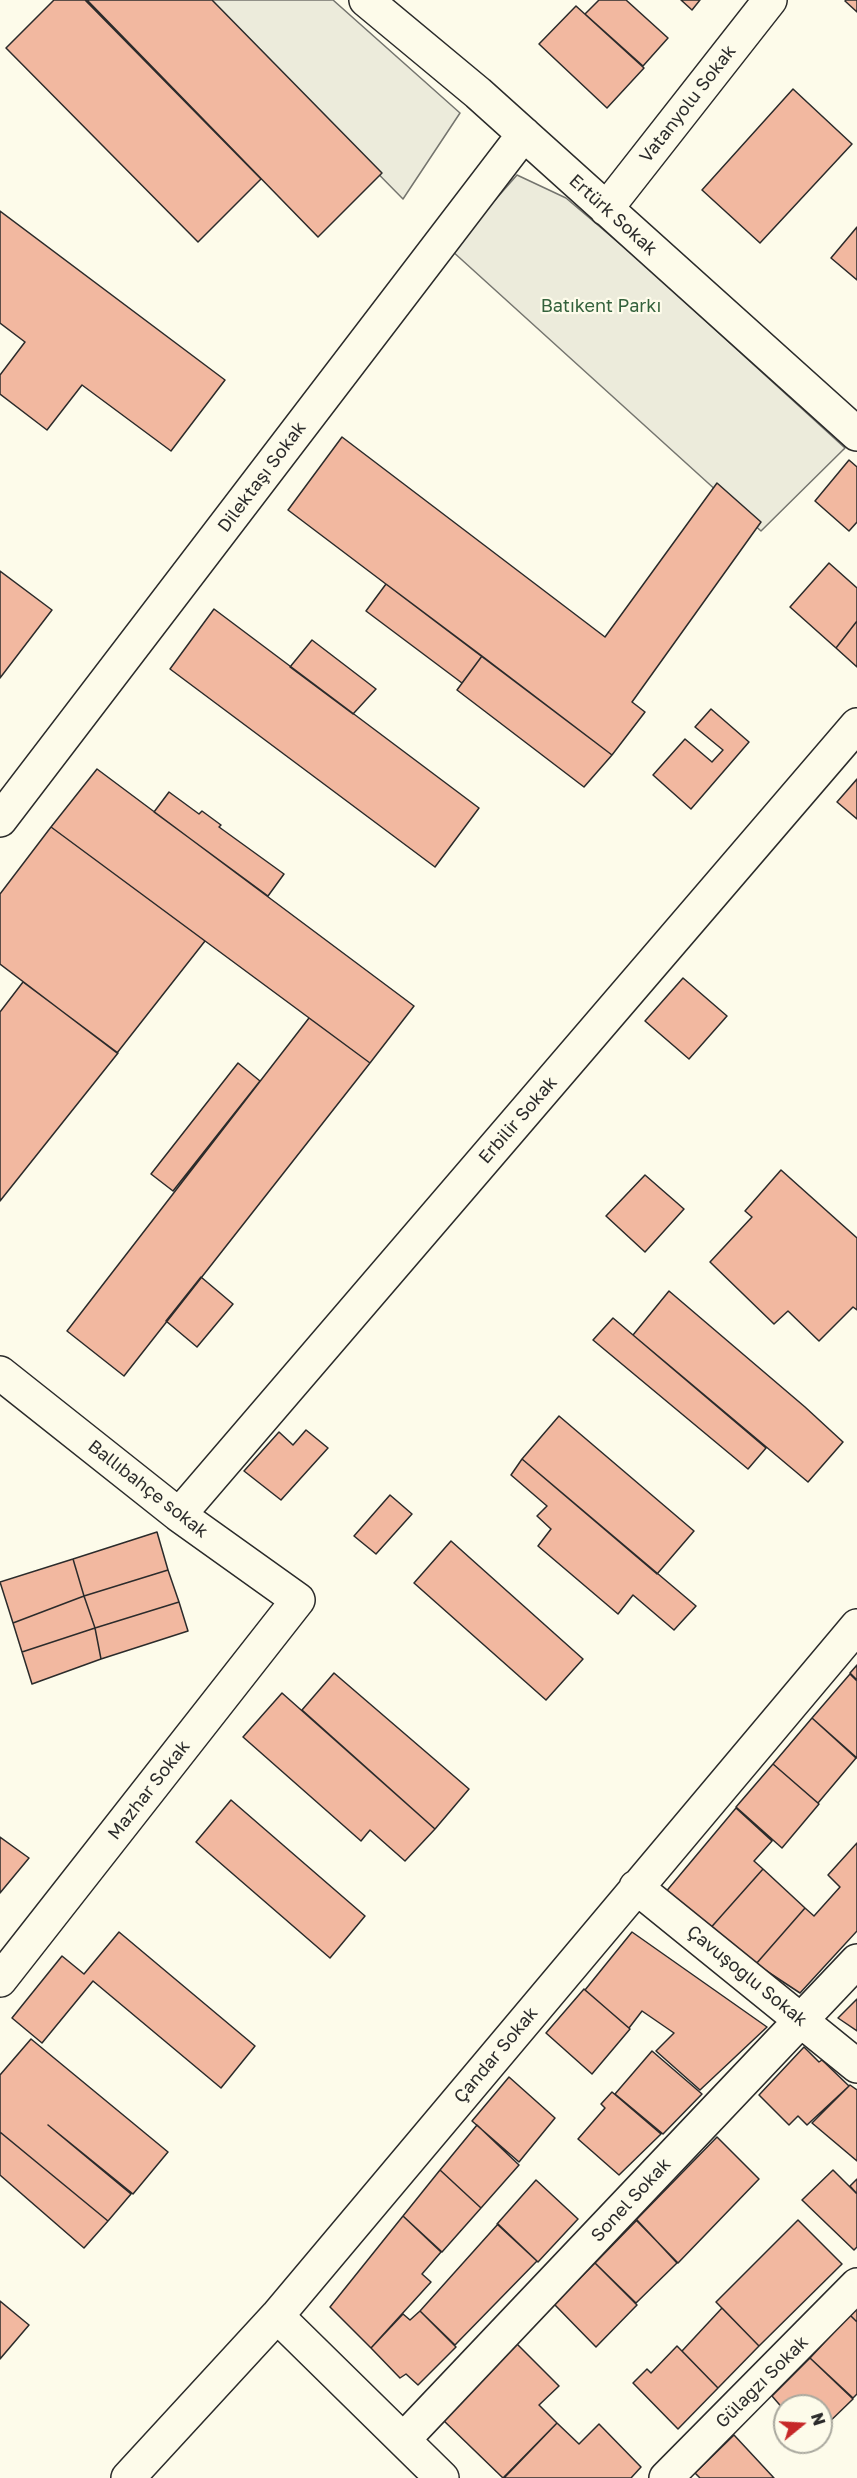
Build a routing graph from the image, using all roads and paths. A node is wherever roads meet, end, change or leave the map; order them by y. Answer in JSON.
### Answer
{"nodes":[{"id":1,"x":366,"y":0,"type":"edge"},
{"id":2,"x":770,"y":0,"type":"edge"},
{"id":3,"x":524,"y":134,"type":"junction"},
{"id":4,"x":606,"y":208,"type":"junction"},
{"id":5,"x":857,"y":434,"type":"edge"},
{"id":6,"x":857,"y":725,"type":"edge"},
{"id":7,"x":0,"y":819,"type":"edge"},
{"id":8,"x":0,"y":1374,"type":"edge"},
{"id":9,"x":179,"y":1515,"type":"junction"},
{"id":10,"x":298,"y":1600,"type":"joint"},
{"id":11,"x":857,"y":1626,"type":"edge"},
{"id":12,"x":636,"y":1887,"type":"junction"},
{"id":13,"x":857,"y":1960,"type":"edge"},
{"id":14,"x":0,"y":1980,"type":"edge"},
{"id":15,"x":801,"y":2020,"type":"junction"},
{"id":16,"x":857,"y":2066,"type":"edge"},
{"id":17,"x":857,"y":2285,"type":"edge"},
{"id":18,"x":277,"y":2316,"type":"junction"},
{"id":19,"x":404,"y":2439,"type":"junction"},
{"id":20,"x":128,"y":2478,"type":"edge"},
{"id":21,"x":442,"y":2478,"type":"edge"},
{"id":22,"x":666,"y":2478,"type":"edge"}],
"edges":[{"from":1,"to":3,"type":"street","name":"Ertürk Sokak"},
{"from":2,"to":4,"type":"street","name":"Vatanyolu Sokak"},
{"from":3,"to":4,"type":"street","name":"Ertürk Sokak"},
{"from":3,"to":7,"type":"street","name":"Dilektaşı Sokak"},
{"from":4,"to":5,"type":"street","name":"Ertürk Sokak"},
{"from":6,"to":9,"type":"street","name":"Erbilir Sokak"},
{"from":8,"to":9,"type":"street","name":"Ballıbahçe sokak"},
{"from":9,"to":10,"type":"street","name":"Ballıbahçe sokak"},
{"from":10,"to":14,"type":"street","name":"Mazhar Sokak"},
{"from":11,"to":12,"type":"street","name":"Çandar Sokak"},
{"from":12,"to":15,"type":"street","name":"Çavuşoğlu Sokak"},
{"from":12,"to":18,"type":"street","name":"Çandar Sokak"},
{"from":13,"to":15,"type":"street","name":"Sonel Sokak"},
{"from":15,"to":16,"type":"street","name":"Çavuşoğlu Sokak"},
{"from":15,"to":19,"type":"street","name":"Sonel Sokak"},
{"from":17,"to":22,"type":"street","name":"Gülağzı Sokak"},
{"from":18,"to":19,"type":"street"},
{"from":18,"to":20,"type":"street","name":"Çandar Sokak"},
{"from":19,"to":21,"type":"street"}]}
